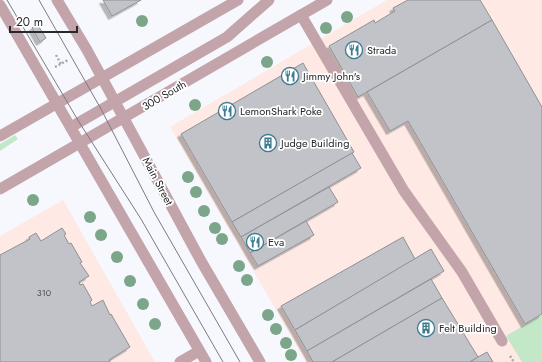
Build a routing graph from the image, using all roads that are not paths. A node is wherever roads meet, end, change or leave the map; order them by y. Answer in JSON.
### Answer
{"nodes":[{"id":1,"x":58,"y":0,"type":"edge"},
{"id":2,"x":238,"y":0,"type":"edge"},
{"id":3,"x":269,"y":0,"type":"edge"},
{"id":4,"x":327,"y":0,"type":"edge"},
{"id":5,"x":0,"y":5,"type":"edge"},
{"id":6,"x":301,"y":15,"type":"junction"},
{"id":7,"x":102,"y":78,"type":"junction"},
{"id":8,"x":115,"y":102,"type":"junction"},
{"id":9,"x":57,"y":103,"type":"junction"},
{"id":10,"x":124,"y":118,"type":"junction"},
{"id":11,"x":71,"y":127,"type":"junction"},
{"id":12,"x":0,"y":136,"type":"edge"},
{"id":13,"x":80,"y":142,"type":"junction"},
{"id":14,"x":0,"y":189,"type":"edge"},
{"id":15,"x":502,"y":341,"type":"dead end"},
{"id":16,"x":199,"y":351,"type":"junction"},
{"id":17,"x":180,"y":362,"type":"edge"},
{"id":18,"x":206,"y":362,"type":"edge"},
{"id":19,"x":260,"y":362,"type":"edge"}],
"edges":[{"from":1,"to":7,"type":"street","name":"Main Street"},
{"from":2,"to":7,"type":"street"},
{"from":3,"to":8,"type":"street"},
{"from":4,"to":6,"type":"street","name":"300 South"},
{"from":5,"to":9,"type":"street"},
{"from":6,"to":10,"type":"street","name":"300 South"},
{"from":6,"to":15,"type":"street"},
{"from":7,"to":8,"type":"street","name":"Main Street"},
{"from":7,"to":9,"type":"street"},
{"from":8,"to":10,"type":"street","name":"Main Street"},
{"from":8,"to":11,"type":"street"},
{"from":9,"to":11,"type":"street"},
{"from":9,"to":12,"type":"street"},
{"from":10,"to":13,"type":"street","name":"300 South"},
{"from":10,"to":19,"type":"street","name":"Main Street"},
{"from":11,"to":13,"type":"street"},
{"from":13,"to":14,"type":"street","name":"300 South"},
{"from":13,"to":16,"type":"street"},
{"from":16,"to":17,"type":"street"},
{"from":16,"to":18,"type":"street"}]}
